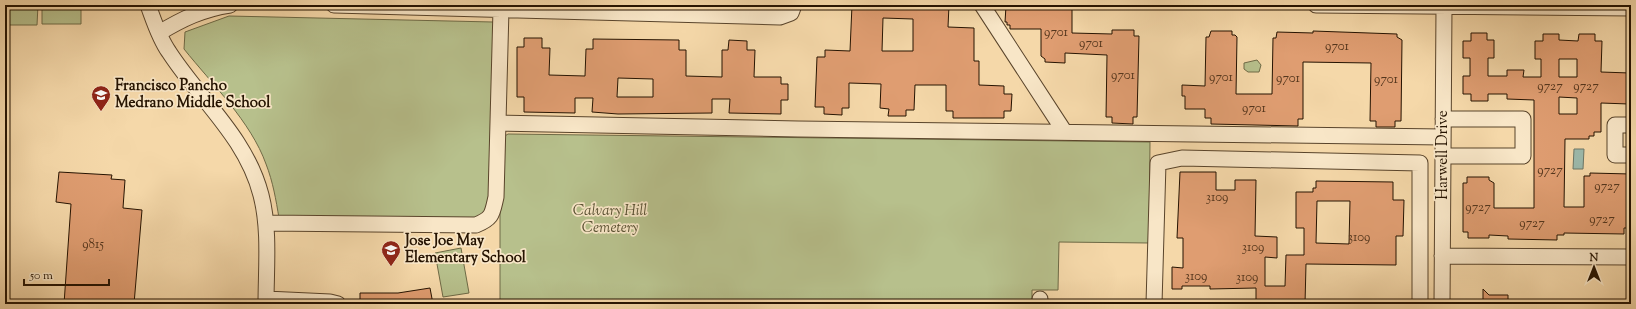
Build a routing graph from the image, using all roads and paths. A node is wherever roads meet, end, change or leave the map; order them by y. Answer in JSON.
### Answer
{"nodes":[{"id":1,"x":148,"y":5,"type":"edge"},
{"id":2,"x":334,"y":5,"type":"edge"},
{"id":3,"x":355,"y":5,"type":"edge"},
{"id":4,"x":794,"y":5,"type":"edge"},
{"id":5,"x":982,"y":5,"type":"edge"},
{"id":6,"x":1316,"y":5,"type":"edge"},
{"id":7,"x":223,"y":6,"type":"edge"},
{"id":8,"x":1444,"y":7,"type":"junction"},
{"id":9,"x":1543,"y":7,"type":"edge"},
{"id":10,"x":1580,"y":7,"type":"edge"},
{"id":11,"x":1631,"y":8,"type":"edge"},
{"id":12,"x":501,"y":9,"type":"junction"},
{"id":13,"x":159,"y":33,"type":"junction"},
{"id":14,"x":1443,"y":119,"type":"junction"},
{"id":15,"x":498,"y":123,"type":"junction"},
{"id":16,"x":1631,"y":125,"type":"edge"},
{"id":17,"x":1064,"y":131,"type":"junction"},
{"id":18,"x":1443,"y":137,"type":"junction"},
{"id":19,"x":1631,"y":155,"type":"edge"},
{"id":20,"x":1443,"y":156,"type":"junction"},
{"id":21,"x":266,"y":223,"type":"junction"},
{"id":22,"x":1442,"y":256,"type":"junction"},
{"id":23,"x":1631,"y":257,"type":"edge"},
{"id":24,"x":266,"y":302,"type":"edge"},
{"id":25,"x":338,"y":304,"type":"edge"},
{"id":26,"x":1154,"y":304,"type":"edge"},
{"id":27,"x":1420,"y":304,"type":"edge"},
{"id":28,"x":1442,"y":304,"type":"edge"}],
"edges":[{"from":1,"to":13,"type":"street"},
{"from":2,"to":3,"type":"street"},
{"from":3,"to":12,"type":"street"},
{"from":4,"to":12,"type":"street"},
{"from":5,"to":17,"type":"street"},
{"from":6,"to":8,"type":"street"},
{"from":7,"to":13,"type":"street"},
{"from":8,"to":9,"type":"street"},
{"from":8,"to":14,"type":"street","name":"Harwell Drive"},
{"from":9,"to":10,"type":"street"},
{"from":10,"to":11,"type":"street"},
{"from":12,"to":15,"type":"street"},
{"from":13,"to":21,"type":"street"},
{"from":14,"to":18,"type":"street","name":"Harwell Drive"},
{"from":14,"to":20,"type":"street"},
{"from":15,"to":17,"type":"street"},
{"from":15,"to":21,"type":"street"},
{"from":16,"to":19,"type":"street"},
{"from":17,"to":18,"type":"street"},
{"from":18,"to":20,"type":"street","name":"Harwell Drive"},
{"from":20,"to":22,"type":"street","name":"Harwell Drive"},
{"from":21,"to":24,"type":"street"},
{"from":22,"to":23,"type":"street"},
{"from":22,"to":28,"type":"street","name":"Harwell Drive"},
{"from":24,"to":25,"type":"street"},
{"from":26,"to":27,"type":"street"}]}
